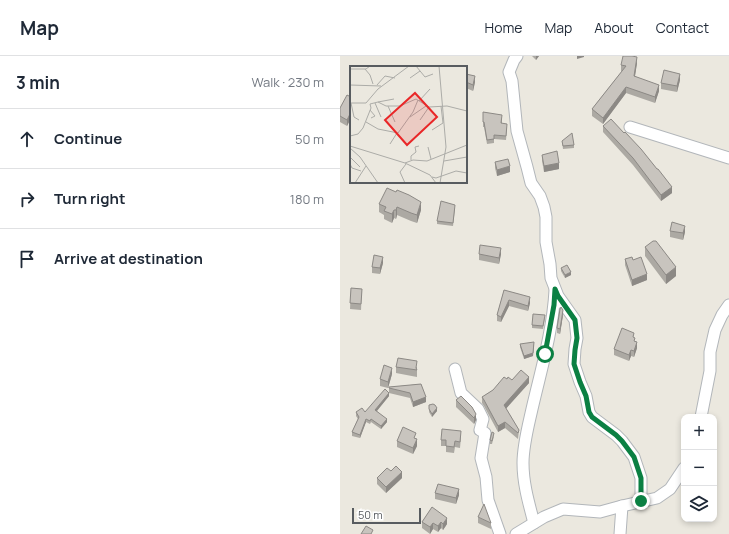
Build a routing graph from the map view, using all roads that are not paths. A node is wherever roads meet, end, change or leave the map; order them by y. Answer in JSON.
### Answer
{"nodes":[{"id":1,"x":514,"y":57,"type":"edge"},
{"id":2,"x":630,"y":127,"type":"dead end"},
{"id":3,"x":729,"y":158,"type":"edge"},
{"id":4,"x":555,"y":289,"type":"junction"},
{"id":5,"x":729,"y":305,"type":"edge"},
{"id":6,"x":455,"y":369,"type":"dead end"},
{"id":7,"x":703,"y":414,"type":"edge"},
{"id":8,"x":681,"y":473,"type":"edge"},
{"id":9,"x":641,"y":501,"type":"junction"},
{"id":10,"x":622,"y":506,"type":"junction"},
{"id":11,"x":534,"y":523,"type":"junction"},
{"id":12,"x":500,"y":534,"type":"edge"},
{"id":13,"x":516,"y":534,"type":"edge"},
{"id":14,"x":620,"y":534,"type":"edge"}],
"edges":[{"from":1,"to":4,"type":"street"},
{"from":2,"to":3,"type":"street"},
{"from":4,"to":9,"type":"street"},
{"from":4,"to":11,"type":"street"},
{"from":5,"to":7,"type":"street"},
{"from":6,"to":12,"type":"street"},
{"from":8,"to":9,"type":"street"},
{"from":9,"to":10,"type":"street"},
{"from":10,"to":11,"type":"street"},
{"from":10,"to":14,"type":"street"},
{"from":11,"to":13,"type":"street"}]}
